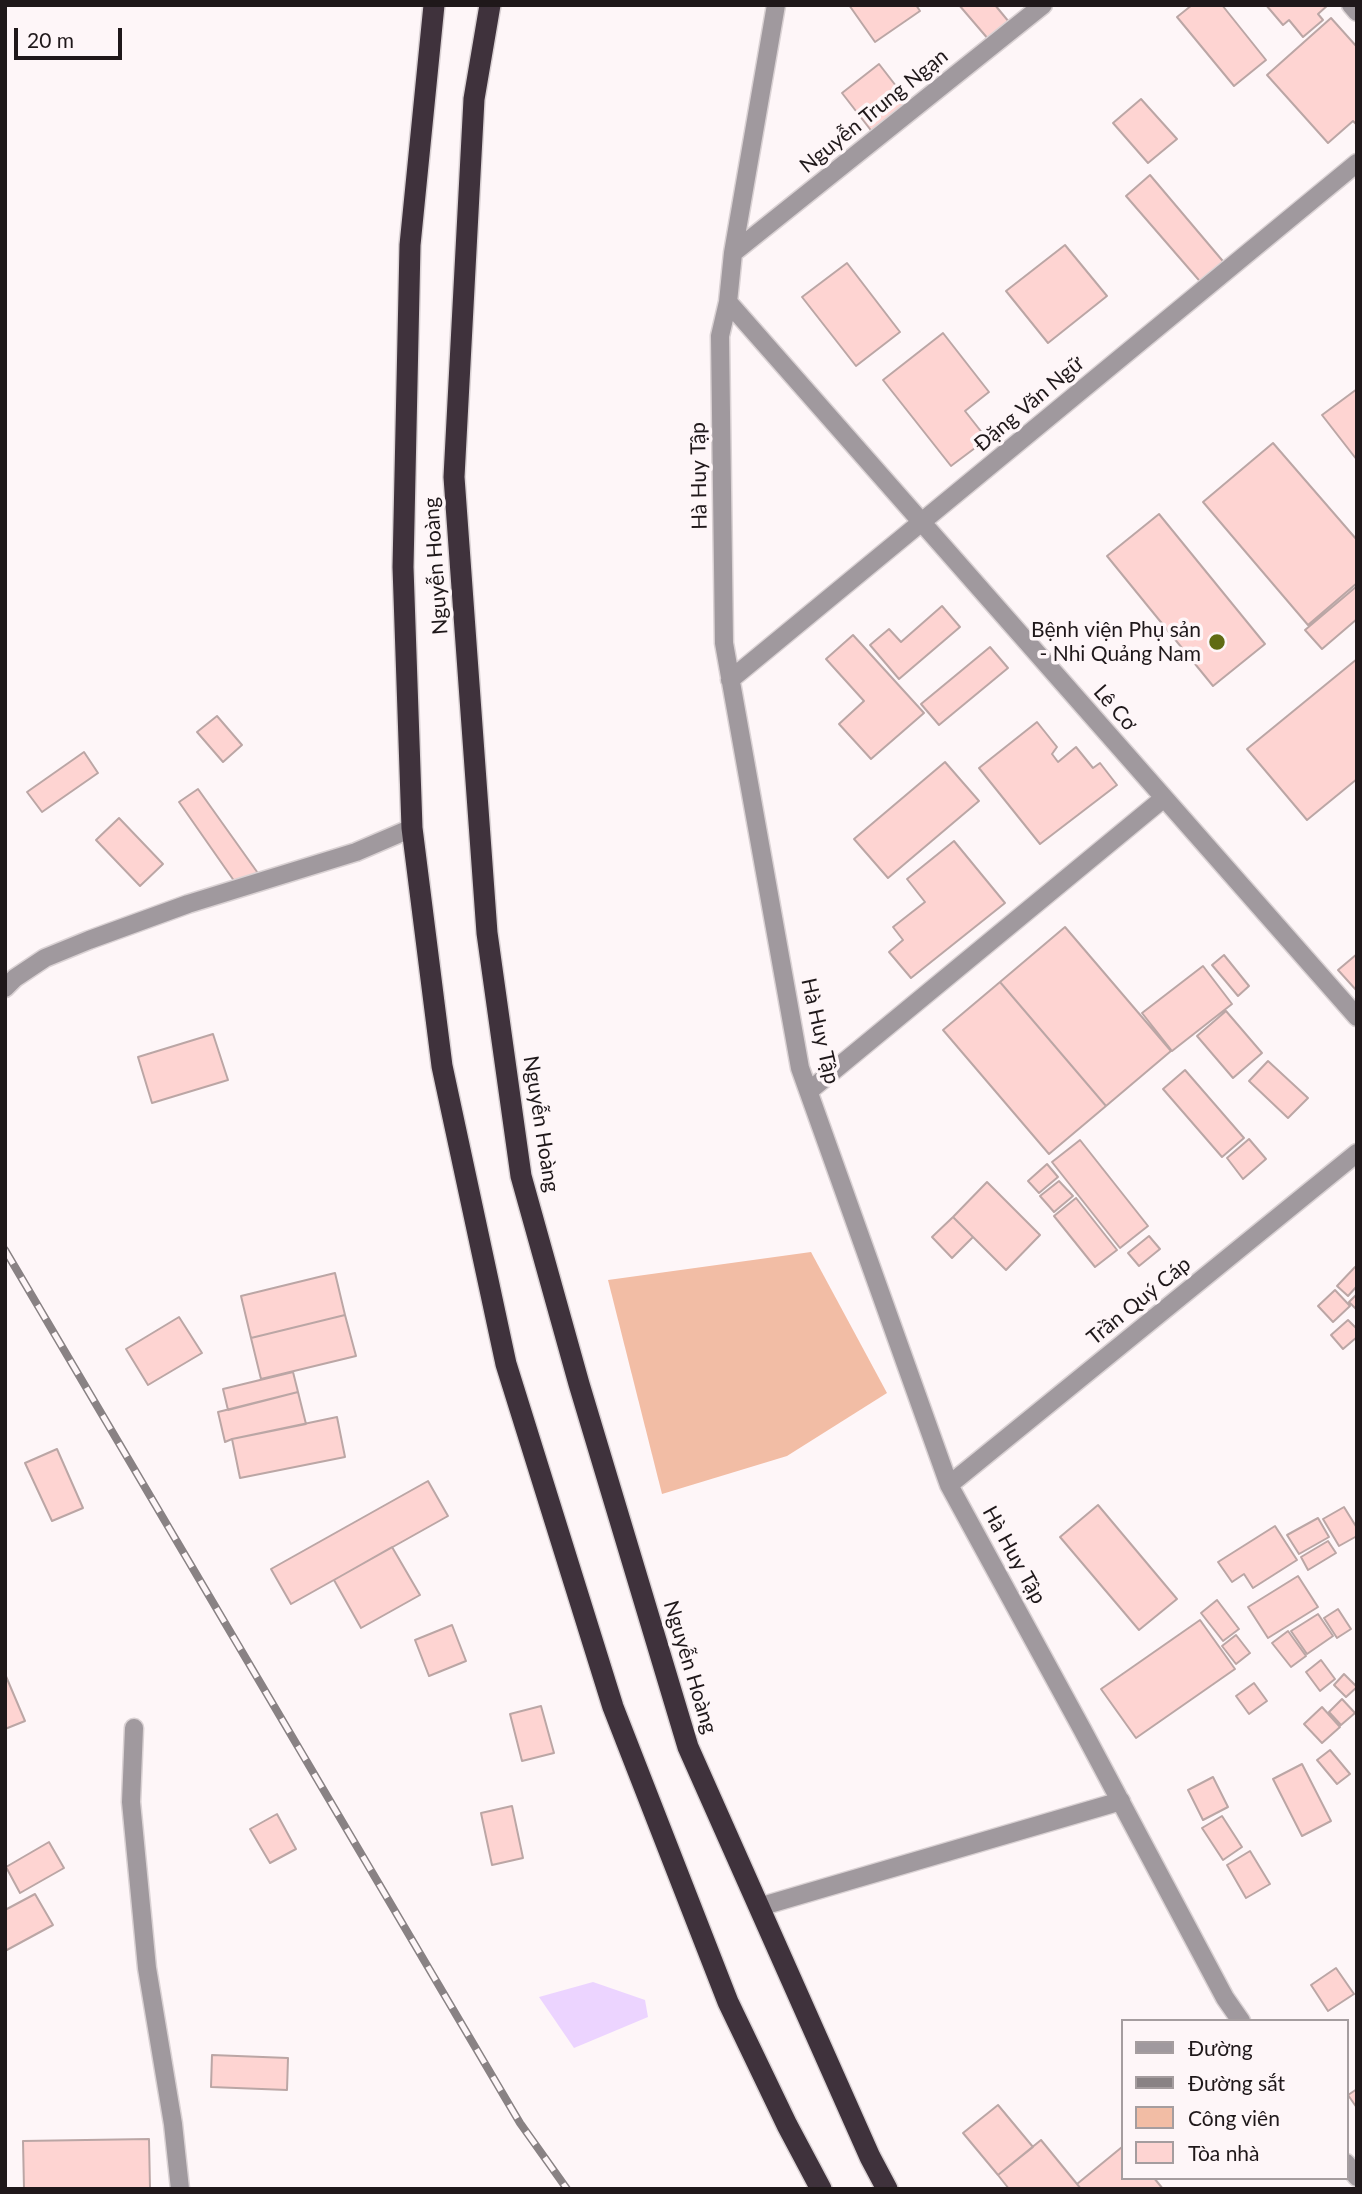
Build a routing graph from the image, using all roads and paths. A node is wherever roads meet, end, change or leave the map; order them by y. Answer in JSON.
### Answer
{"nodes":[{"id":1,"x":435,"y":5,"type":"edge"},
{"id":2,"x":490,"y":5,"type":"edge"},
{"id":3,"x":776,"y":5,"type":"edge"},
{"id":4,"x":1043,"y":5,"type":"edge"},
{"id":5,"x":1351,"y":5,"type":"edge"},
{"id":6,"x":1357,"y":12,"type":"edge"},
{"id":7,"x":1357,"y":163,"type":"edge"},
{"id":8,"x":733,"y":253,"type":"junction"},
{"id":9,"x":728,"y":302,"type":"junction"},
{"id":10,"x":922,"y":523,"type":"junction"},
{"id":11,"x":730,"y":680,"type":"junction"},
{"id":12,"x":1164,"y":798,"type":"junction"},
{"id":13,"x":412,"y":828,"type":"junction"},
{"id":14,"x":5,"y":988,"type":"edge"},
{"id":15,"x":1357,"y":1017,"type":"edge"},
{"id":16,"x":809,"y":1091,"type":"junction"},
{"id":17,"x":1357,"y":1153,"type":"edge"},
{"id":18,"x":949,"y":1485,"type":"junction"},
{"id":19,"x":134,"y":1728,"type":"dead end"},
{"id":20,"x":1121,"y":1801,"type":"junction"},
{"id":21,"x":759,"y":1907,"type":"junction"},
{"id":22,"x":1240,"y":2019,"type":"edge"},
{"id":23,"x":180,"y":2189,"type":"edge"},
{"id":24,"x":821,"y":2189,"type":"edge"},
{"id":25,"x":887,"y":2189,"type":"edge"}],
"edges":[{"from":1,"to":13,"type":"highway","name":"Nguyễn Hoàng"},
{"from":2,"to":21,"type":"highway","name":"Nguyễn Hoàng"},
{"from":3,"to":8,"type":"street","name":"Hà Huy Tập"},
{"from":4,"to":8,"type":"street","name":"Nguyễn Trung Ngạn"},
{"from":5,"to":6,"type":"street"},
{"from":7,"to":10,"type":"street","name":"Đặng Văn Ngữ"},
{"from":8,"to":9,"type":"street","name":"Hà Huy Tập"},
{"from":9,"to":10,"type":"street","name":"Lê Cơ"},
{"from":9,"to":11,"type":"street","name":"Hà Huy Tập"},
{"from":10,"to":11,"type":"street","name":"Đặng Văn Ngữ"},
{"from":10,"to":12,"type":"street","name":"Lê Cơ"},
{"from":11,"to":16,"type":"street","name":"Hà Huy Tập"},
{"from":12,"to":15,"type":"street","name":"Lê Cơ"},
{"from":12,"to":16,"type":"street"},
{"from":13,"to":14,"type":"street"},
{"from":13,"to":24,"type":"highway","name":"Nguyễn Hoàng"},
{"from":16,"to":18,"type":"street","name":"Hà Huy Tập"},
{"from":17,"to":18,"type":"street","name":"Trần Quý Cáp"},
{"from":18,"to":20,"type":"street","name":"Hà Huy Tập"},
{"from":19,"to":23,"type":"street"},
{"from":20,"to":21,"type":"street"},
{"from":20,"to":22,"type":"street","name":"Hà Huy Tập"},
{"from":21,"to":25,"type":"highway","name":"Nguyễn Hoàng"}]}
